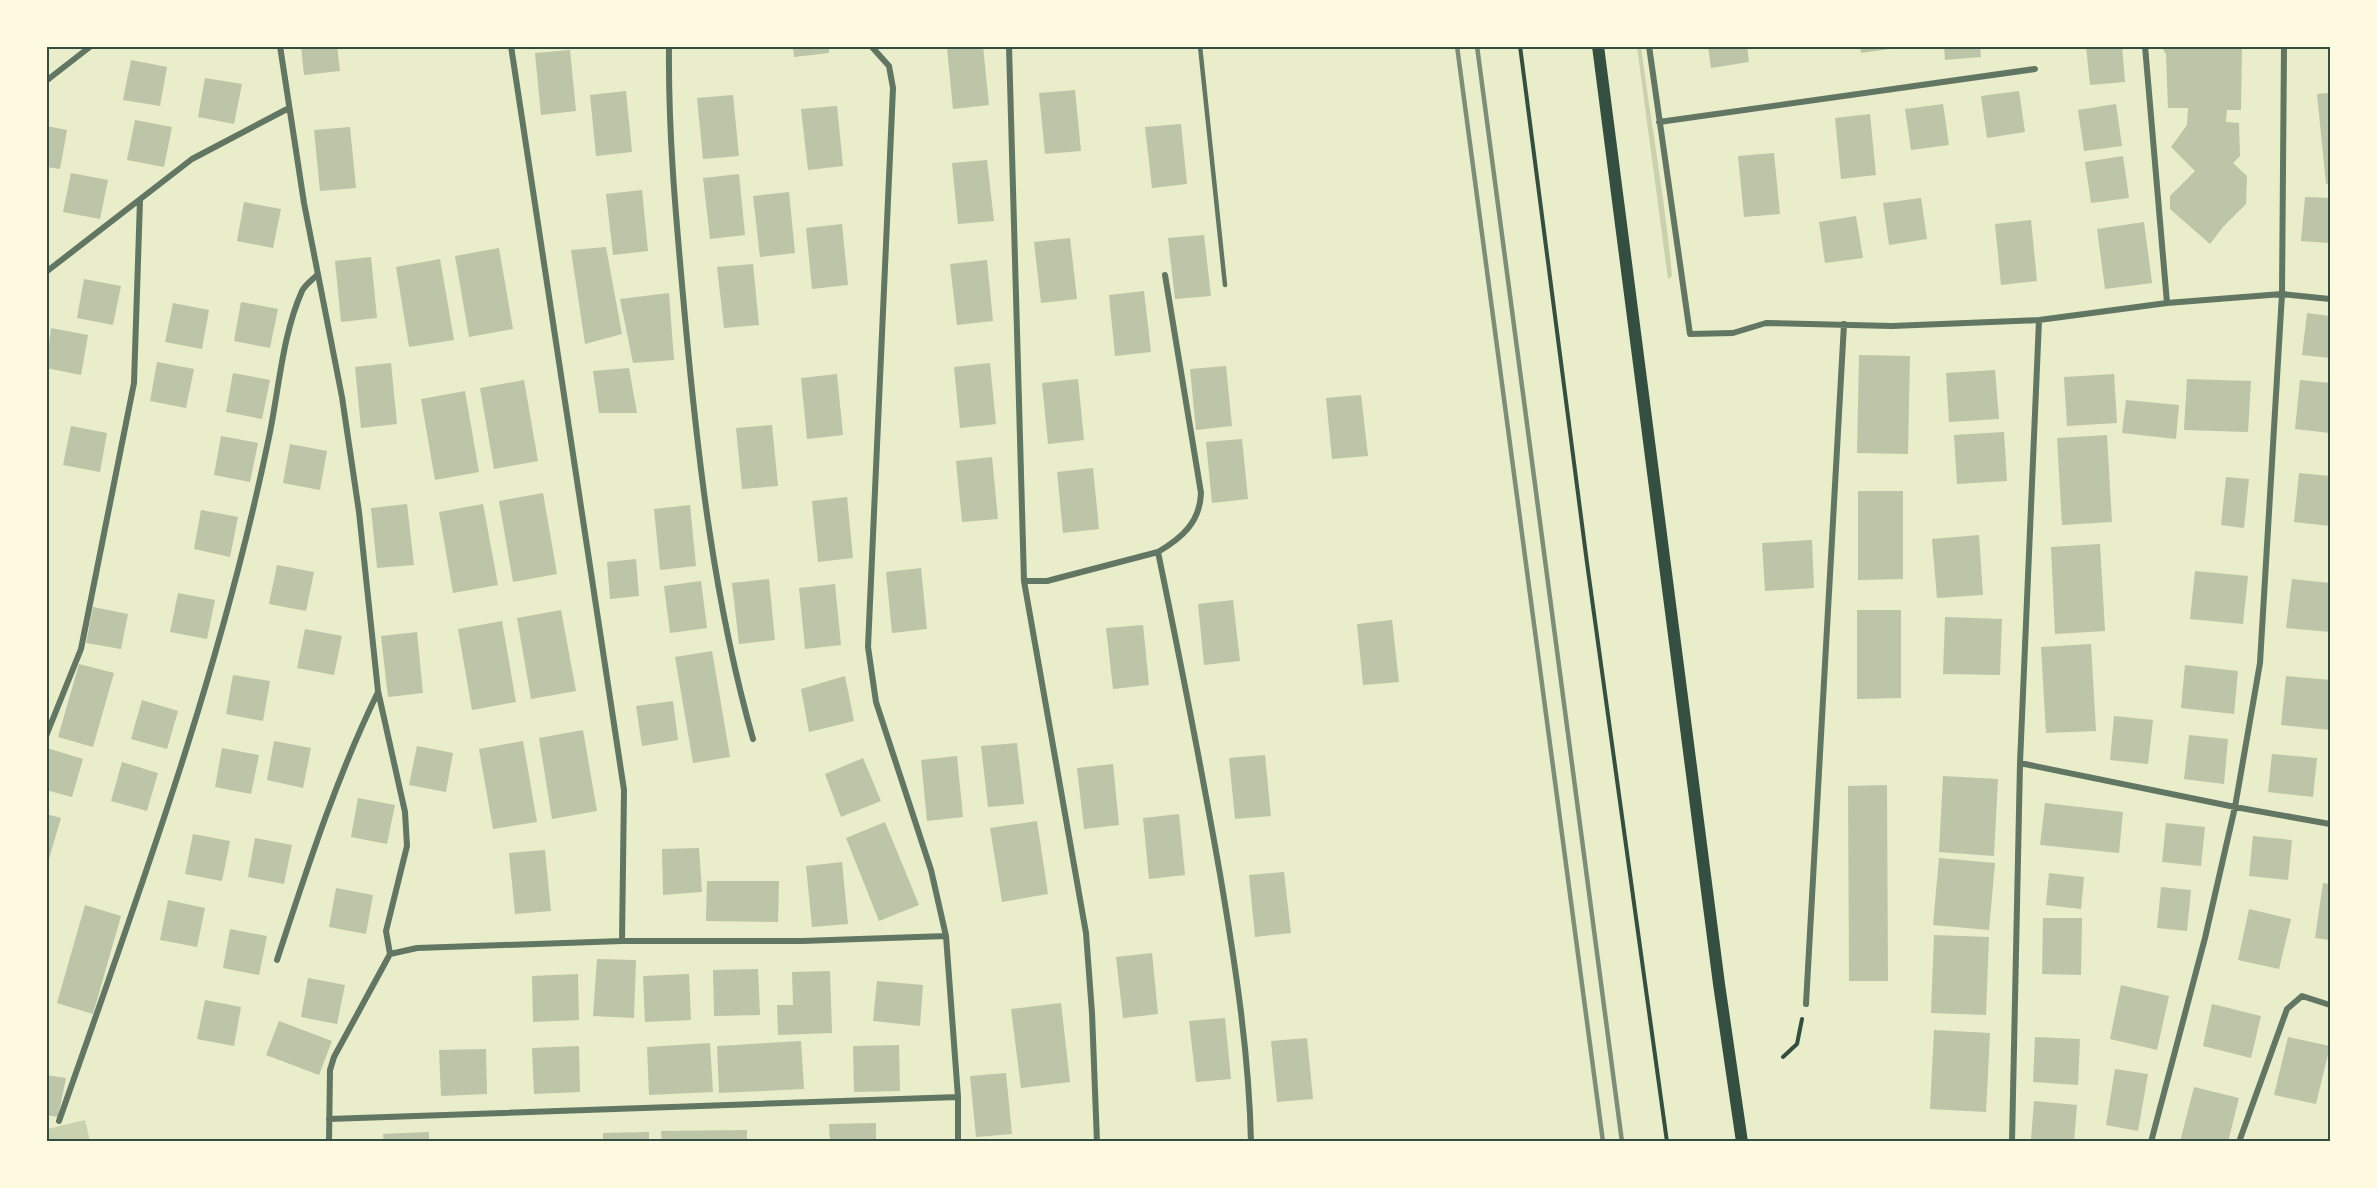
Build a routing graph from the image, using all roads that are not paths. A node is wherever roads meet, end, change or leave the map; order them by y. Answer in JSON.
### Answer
{"nodes":[{"id":1,"x":91,"y":46,"type":"edge"},
{"id":2,"x":280,"y":46,"type":"edge"},
{"id":3,"x":511,"y":46,"type":"edge"},
{"id":4,"x":669,"y":46,"type":"edge"},
{"id":5,"x":871,"y":46,"type":"edge"},
{"id":6,"x":1009,"y":46,"type":"edge"},
{"id":7,"x":1200,"y":46,"type":"edge"},
{"id":8,"x":1598,"y":46,"type":"edge"},
{"id":9,"x":1649,"y":46,"type":"edge"},
{"id":10,"x":2145,"y":46,"type":"edge"},
{"id":11,"x":2284,"y":46,"type":"edge"},
{"id":12,"x":2036,"y":69,"type":"dead end"},
{"id":13,"x":46,"y":81,"type":"edge"},
{"id":14,"x":289,"y":108,"type":"junction"},
{"id":15,"x":1659,"y":122,"type":"junction"},
{"id":16,"x":140,"y":200,"type":"junction"},
{"id":17,"x":46,"y":272,"type":"edge"},
{"id":18,"x":317,"y":275,"type":"junction"},
{"id":19,"x":1165,"y":275,"type":"dead end"},
{"id":20,"x":1226,"y":285,"type":"dead end"},
{"id":21,"x":2282,"y":294,"type":"junction"},
{"id":22,"x":2331,"y":299,"type":"edge"},
{"id":23,"x":2167,"y":303,"type":"junction"},
{"id":24,"x":2039,"y":320,"type":"junction"},
{"id":25,"x":1844,"y":324,"type":"junction"},
{"id":26,"x":1158,"y":552,"type":"junction"},
{"id":27,"x":1024,"y":581,"type":"junction"},
{"id":28,"x":378,"y":691,"type":"junction"},
{"id":29,"x":46,"y":736,"type":"edge"},
{"id":30,"x":753,"y":739,"type":"dead end"},
{"id":31,"x":2020,"y":763,"type":"junction"},
{"id":32,"x":2235,"y":807,"type":"junction"},
{"id":33,"x":2331,"y":824,"type":"edge"},
{"id":34,"x":946,"y":936,"type":"junction"},
{"id":35,"x":622,"y":941,"type":"junction"},
{"id":36,"x":390,"y":954,"type":"junction"},
{"id":37,"x":278,"y":960,"type":"dead end"},
{"id":38,"x":1806,"y":1004,"type":"road end"},
{"id":39,"x":2331,"y":1005,"type":"edge"},
{"id":40,"x":958,"y":1096,"type":"junction"},
{"id":41,"x":329,"y":1119,"type":"junction"},
{"id":42,"x":59,"y":1121,"type":"dead end"},
{"id":43,"x":329,"y":1142,"type":"edge"},
{"id":44,"x":958,"y":1142,"type":"edge"},
{"id":45,"x":1097,"y":1142,"type":"edge"},
{"id":46,"x":1251,"y":1142,"type":"edge"},
{"id":47,"x":1742,"y":1142,"type":"edge"},
{"id":48,"x":2012,"y":1142,"type":"edge"},
{"id":49,"x":2151,"y":1142,"type":"edge"},
{"id":50,"x":2239,"y":1142,"type":"edge"}],
"edges":[{"from":1,"to":13,"type":"street"},
{"from":2,"to":14,"type":"street"},
{"from":3,"to":35,"type":"street"},
{"from":4,"to":30,"type":"street"},
{"from":5,"to":34,"type":"street"},
{"from":6,"to":27,"type":"street"},
{"from":7,"to":20,"type":"lane"},
{"from":8,"to":47,"type":"main road"},
{"from":9,"to":15,"type":"street"},
{"from":10,"to":23,"type":"street"},
{"from":11,"to":21,"type":"street"},
{"from":12,"to":15,"type":"street"},
{"from":14,"to":16,"type":"street"},
{"from":14,"to":18,"type":"street"},
{"from":15,"to":25,"type":"street"},
{"from":16,"to":17,"type":"street"},
{"from":16,"to":29,"type":"street"},
{"from":18,"to":28,"type":"street"},
{"from":18,"to":42,"type":"street"},
{"from":19,"to":26,"type":"street"},
{"from":21,"to":22,"type":"street"},
{"from":21,"to":23,"type":"street"},
{"from":21,"to":32,"type":"street"},
{"from":23,"to":24,"type":"street"},
{"from":24,"to":25,"type":"street"},
{"from":24,"to":31,"type":"street"},
{"from":25,"to":38,"type":"street"},
{"from":26,"to":27,"type":"street"},
{"from":26,"to":46,"type":"street"},
{"from":27,"to":45,"type":"street"},
{"from":28,"to":36,"type":"street"},
{"from":28,"to":37,"type":"street"},
{"from":31,"to":32,"type":"street"},
{"from":31,"to":48,"type":"street"},
{"from":32,"to":33,"type":"street"},
{"from":32,"to":49,"type":"street"},
{"from":34,"to":35,"type":"street"},
{"from":34,"to":40,"type":"street"},
{"from":35,"to":36,"type":"street"},
{"from":36,"to":41,"type":"street"},
{"from":39,"to":50,"type":"street"},
{"from":40,"to":41,"type":"street"},
{"from":40,"to":44,"type":"street"},
{"from":41,"to":43,"type":"street"}]}
